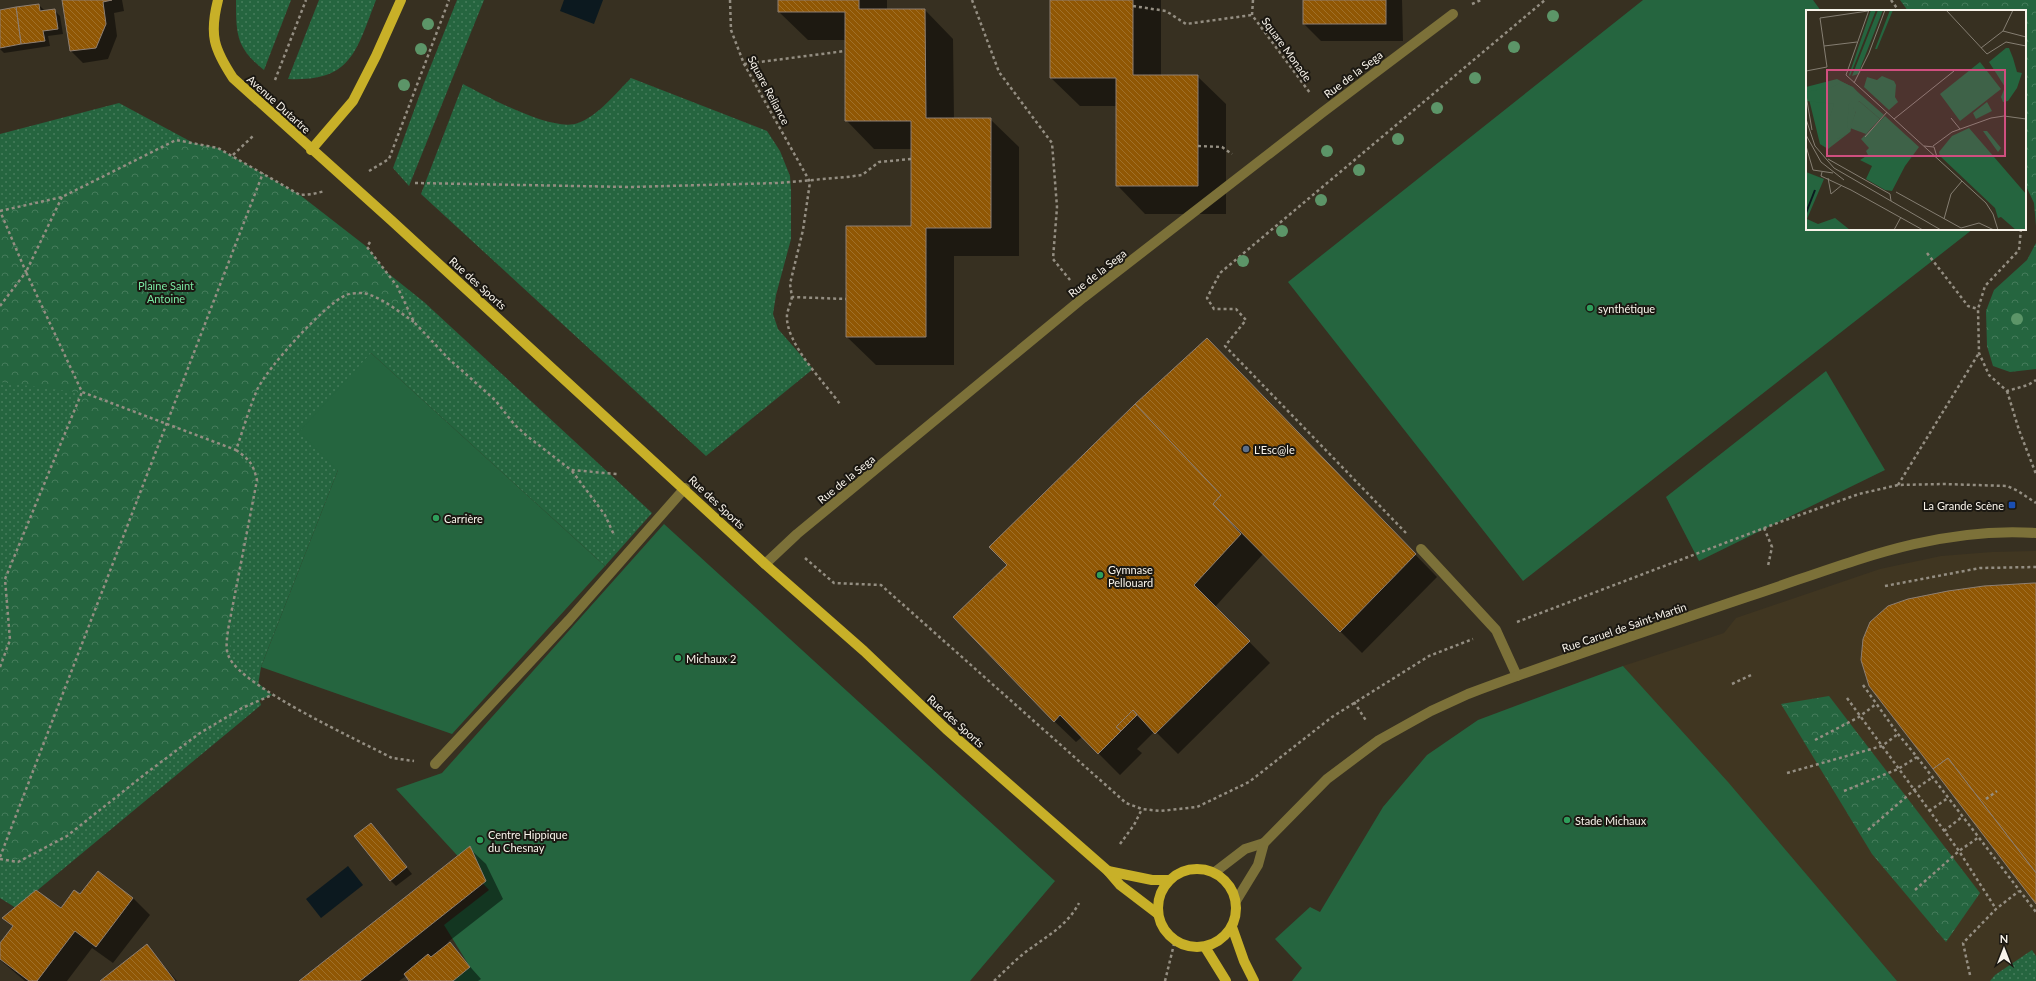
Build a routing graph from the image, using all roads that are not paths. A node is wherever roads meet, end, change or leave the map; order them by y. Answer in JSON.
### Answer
{"nodes":[{"id":1,"x":218,"y":0,"type":"edge"},
{"id":2,"x":401,"y":0,"type":"edge"},
{"id":3,"x":1453,"y":14,"type":"dead end"},
{"id":4,"x":311,"y":150,"type":"junction"},
{"id":5,"x":685,"y":488,"type":"junction"},
{"id":6,"x":2036,"y":533,"type":"edge"},
{"id":7,"x":1421,"y":549,"type":"road end"},
{"id":8,"x":765,"y":564,"type":"junction"},
{"id":9,"x":1517,"y":676,"type":"junction"},
{"id":10,"x":435,"y":764,"type":"road end"},
{"id":11,"x":1264,"y":844,"type":"junction"},
{"id":12,"x":1108,"y":871,"type":"junction"},
{"id":13,"x":1215,"y":872,"type":"junction"},
{"id":14,"x":1169,"y":880,"type":"junction"},
{"id":15,"x":1236,"y":901,"type":"junction"},
{"id":16,"x":1158,"y":914,"type":"junction"},
{"id":17,"x":1232,"y":927,"type":"junction"},
{"id":18,"x":1205,"y":946,"type":"junction"},
{"id":19,"x":1226,"y":981,"type":"edge"},
{"id":20,"x":1254,"y":981,"type":"edge"}],
"edges":[{"from":1,"to":4,"type":"main road","name":"Avenue Dutartre"},
{"from":2,"to":4,"type":"main road","name":"Avenue Dutartre"},
{"from":3,"to":8,"type":"street","name":"Rue de la Sega"},
{"from":4,"to":5,"type":"main road","name":"Rue des Sports"},
{"from":5,"to":8,"type":"main road","name":"Rue des Sports"},
{"from":5,"to":10,"type":"street"},
{"from":6,"to":9,"type":"street","name":"Rue Caruel de Saint-Martin"},
{"from":7,"to":9,"type":"street"},
{"from":8,"to":12,"type":"main road","name":"Rue des Sports"},
{"from":9,"to":11,"type":"street","name":"Rue Caruel de Saint-Martin"},
{"from":11,"to":13,"type":"street"},
{"from":11,"to":15,"type":"street","name":"Rue Caruel de Saint-Martin"},
{"from":12,"to":14,"type":"main road","name":"Rue des Sports"},
{"from":12,"to":16,"type":"main road","name":"Rue des Sports"},
{"from":13,"to":14,"type":"main road","name":"Rue des Sports"},
{"from":13,"to":15,"type":"main road"},
{"from":14,"to":16,"type":"main road"},
{"from":15,"to":17,"type":"main road"},
{"from":16,"to":18,"type":"main road","name":"Rue des Sports"},
{"from":17,"to":18,"type":"main road"},
{"from":17,"to":20,"type":"main road"},
{"from":18,"to":19,"type":"main road"}]}
